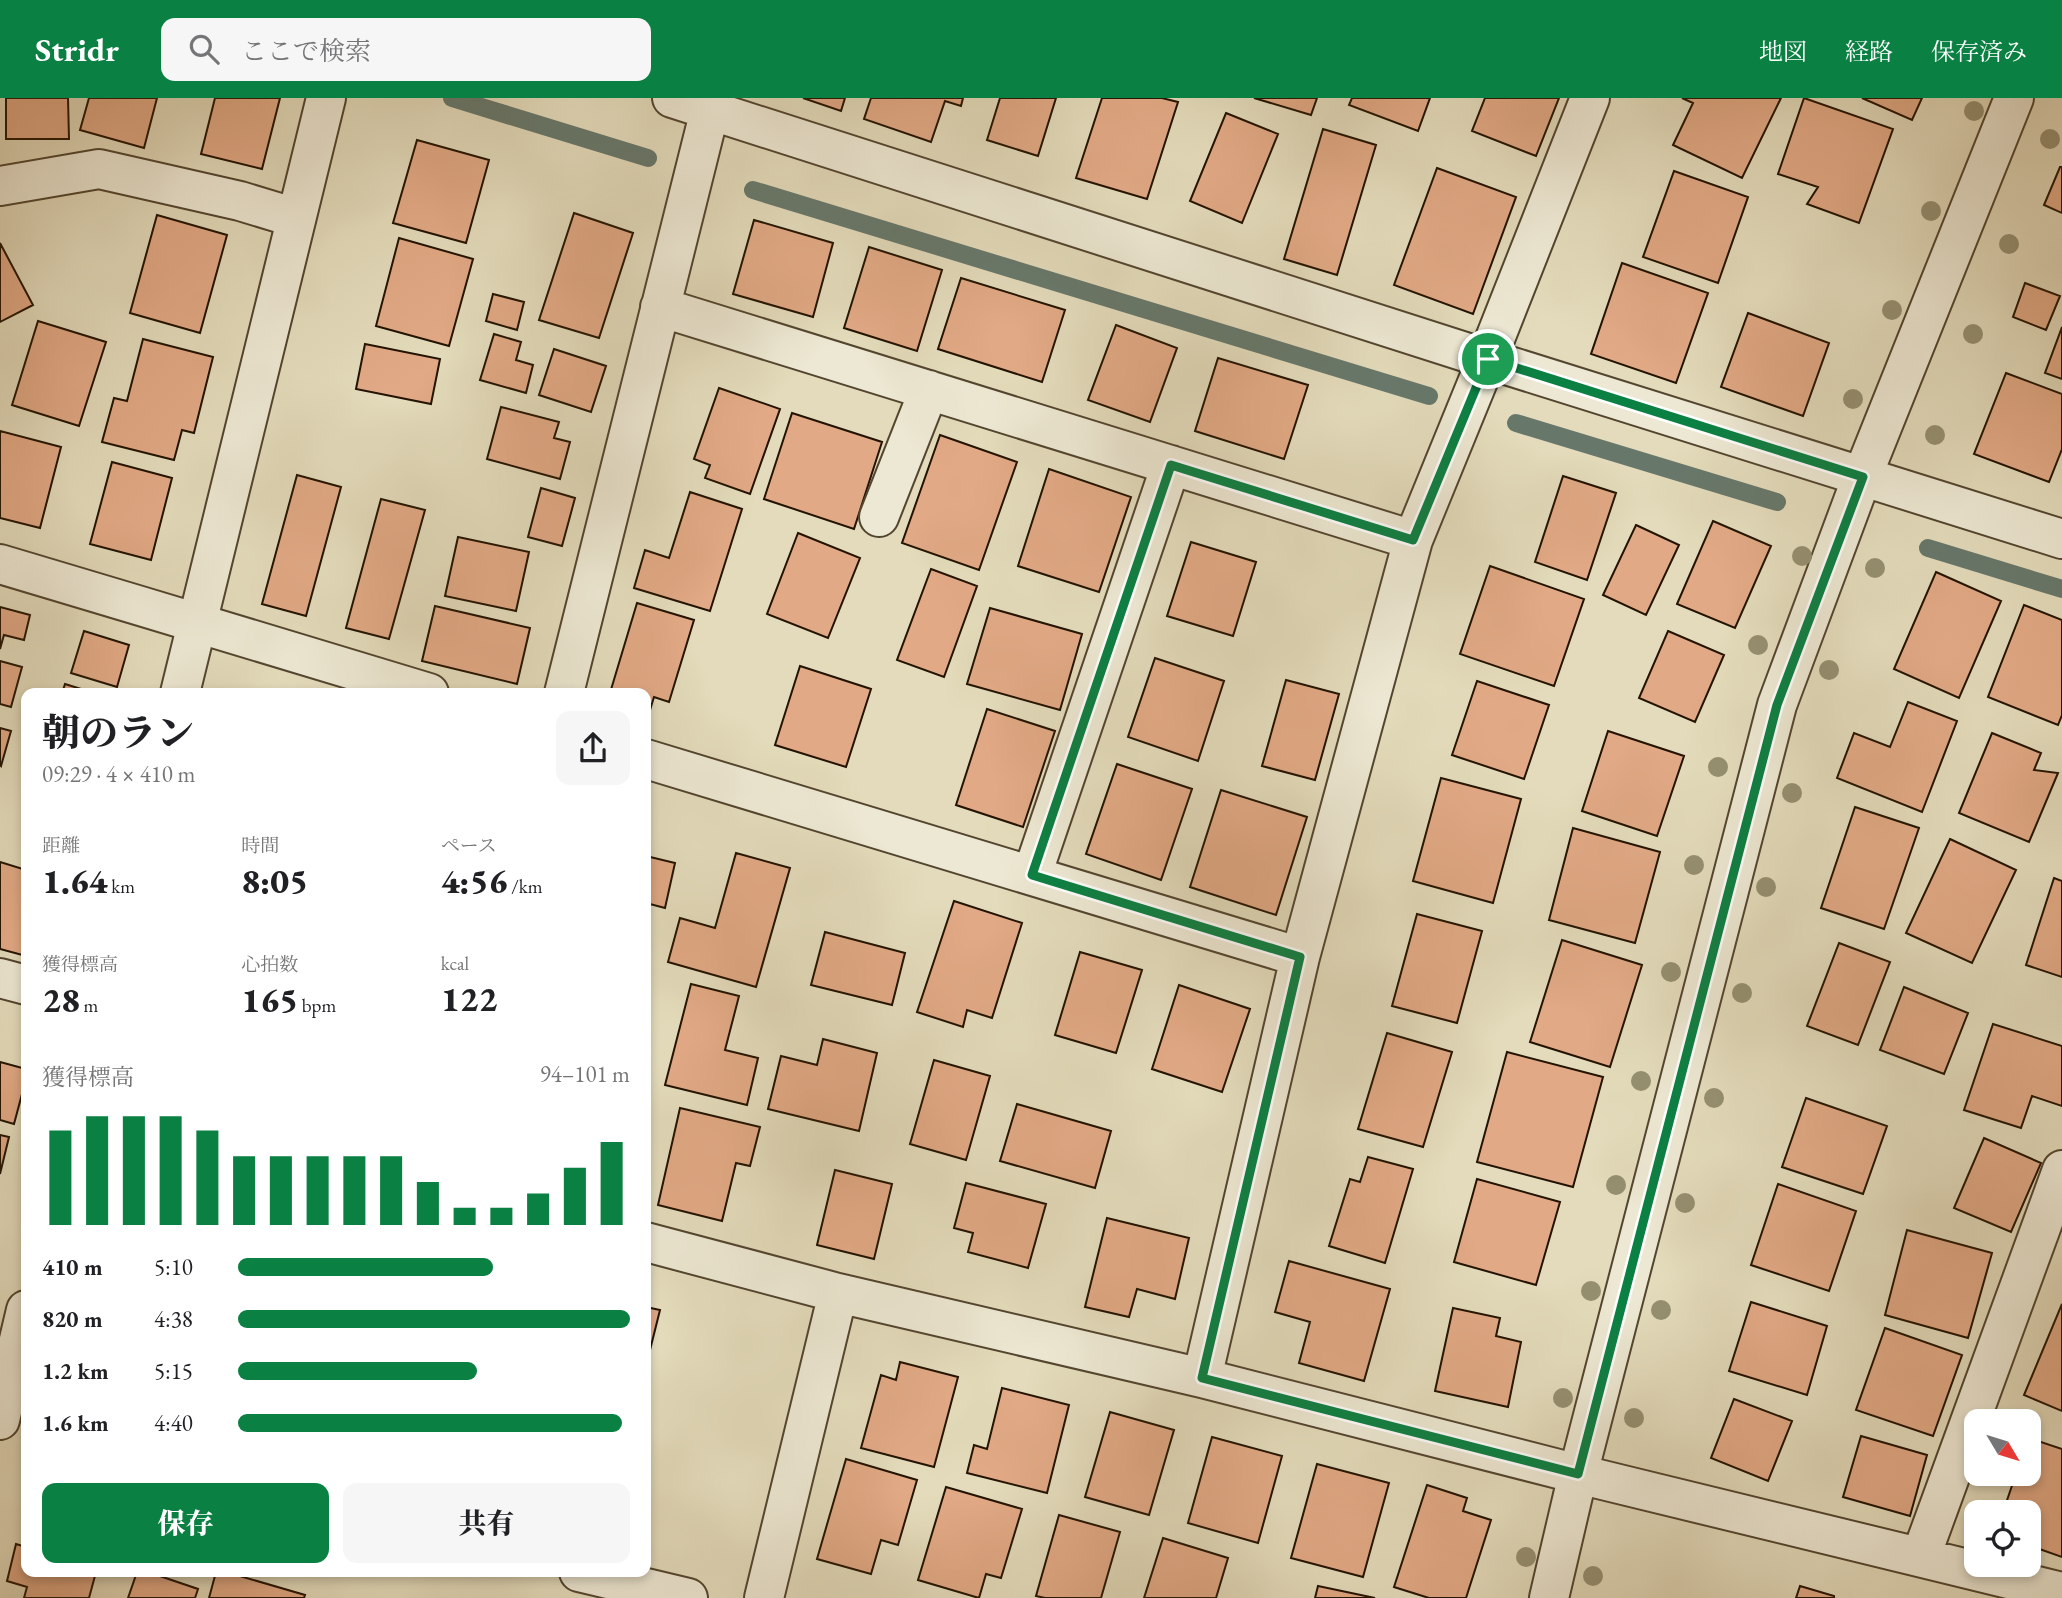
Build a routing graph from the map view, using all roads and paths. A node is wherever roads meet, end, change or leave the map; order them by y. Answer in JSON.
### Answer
{"nodes":[{"id":1,"x":326,"y":98,"type":"edge"},
{"id":2,"x":673,"y":98,"type":"edge"},
{"id":3,"x":1590,"y":98,"type":"edge"},
{"id":4,"x":2014,"y":98,"type":"edge"},
{"id":5,"x":712,"y":104,"type":"edge"},
{"id":6,"x":0,"y":186,"type":"edge"},
{"id":7,"x":296,"y":218,"type":"junction"},
{"id":8,"x":660,"y":307,"type":"junction"},
{"id":9,"x":1488,"y":359,"type":"junction"},
{"id":10,"x":929,"y":390,"type":"junction"},
{"id":11,"x":1171,"y":465,"type":"junction"},
{"id":12,"x":1863,"y":477,"type":"junction"},
{"id":13,"x":879,"y":517,"type":"dead end"},
{"id":14,"x":2062,"y":539,"type":"edge"},
{"id":15,"x":1413,"y":540,"type":"junction"},
{"id":16,"x":0,"y":564,"type":"edge"},
{"id":17,"x":197,"y":624,"type":"junction"},
{"id":18,"x":181,"y":688,"type":"edge"},
{"id":19,"x":413,"y":688,"type":"edge"},
{"id":20,"x":565,"y":688,"type":"edge"},
{"id":21,"x":651,"y":761,"type":"edge"},
{"id":22,"x":1032,"y":875,"type":"junction"},
{"id":23,"x":1300,"y":957,"type":"junction"},
{"id":24,"x":0,"y":978,"type":"edge"},
{"id":25,"x":21,"y":984,"type":"edge"},
{"id":26,"x":2062,"y":1170,"type":"edge"},
{"id":27,"x":651,"y":1243,"type":"edge"},
{"id":28,"x":838,"y":1293,"type":"junction"},
{"id":29,"x":21,"y":1331,"type":"edge"},
{"id":30,"x":1202,"y":1378,"type":"junction"},
{"id":31,"x":0,"y":1420,"type":"edge"},
{"id":32,"x":0,"y":1429,"type":"edge"},
{"id":33,"x":21,"y":1435,"type":"edge"},
{"id":34,"x":1578,"y":1474,"type":"junction"},
{"id":35,"x":1921,"y":1556,"type":"junction"},
{"id":36,"x":600,"y":1577,"type":"edge"},
{"id":37,"x":2062,"y":1592,"type":"edge"},
{"id":38,"x":688,"y":1598,"type":"edge"},
{"id":39,"x":764,"y":1598,"type":"edge"},
{"id":40,"x":1549,"y":1598,"type":"edge"}],
"edges":[{"from":1,"to":7,"type":"street"},
{"from":2,"to":5,"type":"street"},
{"from":3,"to":9,"type":"street"},
{"from":4,"to":12,"type":"street"},
{"from":5,"to":8,"type":"street"},
{"from":5,"to":9,"type":"street"},
{"from":6,"to":7,"type":"street"},
{"from":7,"to":17,"type":"street"},
{"from":8,"to":10,"type":"street"},
{"from":8,"to":20,"type":"street"},
{"from":9,"to":12,"type":"street"},
{"from":9,"to":15,"type":"street"},
{"from":10,"to":11,"type":"street"},
{"from":10,"to":13,"type":"street"},
{"from":11,"to":15,"type":"street"},
{"from":11,"to":22,"type":"street"},
{"from":12,"to":14,"type":"street"},
{"from":12,"to":34,"type":"street"},
{"from":15,"to":23,"type":"street"},
{"from":16,"to":17,"type":"street"},
{"from":17,"to":18,"type":"street"},
{"from":17,"to":19,"type":"street"},
{"from":21,"to":22,"type":"street"},
{"from":22,"to":23,"type":"street"},
{"from":23,"to":30,"type":"street"},
{"from":24,"to":25,"type":"street"},
{"from":26,"to":35,"type":"street"},
{"from":27,"to":28,"type":"street"},
{"from":28,"to":30,"type":"street"},
{"from":28,"to":39,"type":"street"},
{"from":29,"to":31,"type":"street"},
{"from":30,"to":34,"type":"street"},
{"from":32,"to":33,"type":"street"},
{"from":34,"to":35,"type":"street"},
{"from":34,"to":40,"type":"street"},
{"from":35,"to":37,"type":"street"},
{"from":36,"to":38,"type":"street"}]}
